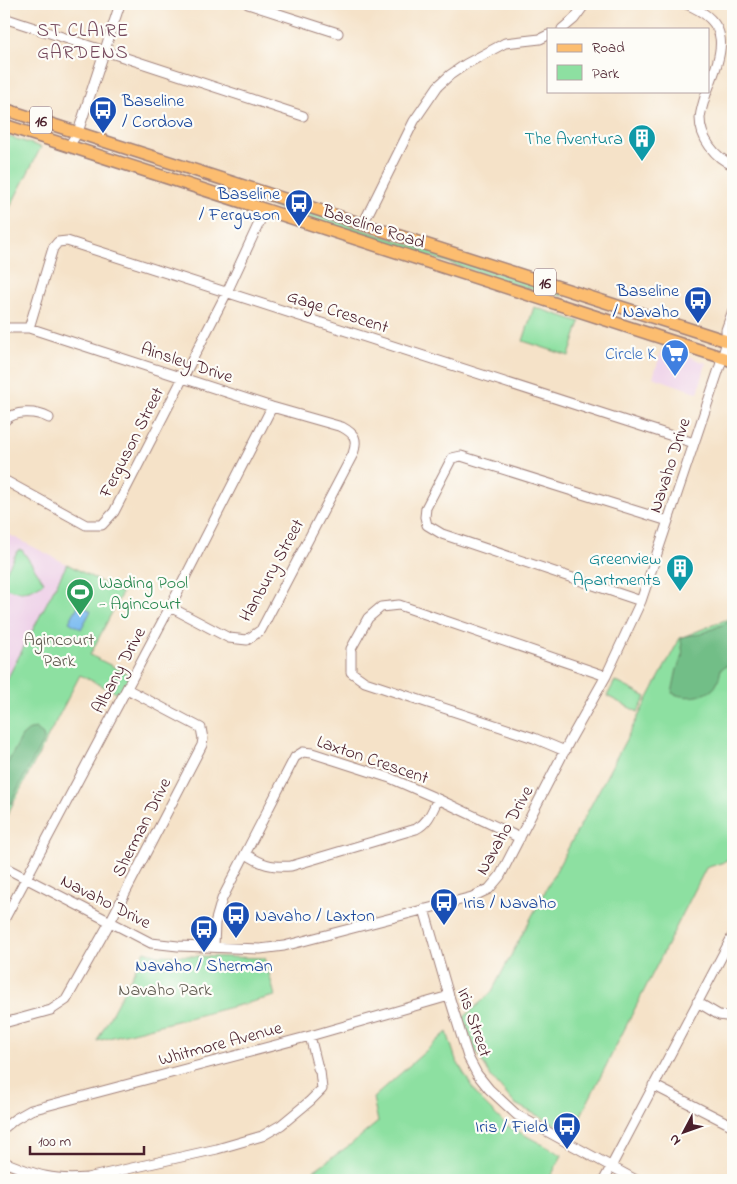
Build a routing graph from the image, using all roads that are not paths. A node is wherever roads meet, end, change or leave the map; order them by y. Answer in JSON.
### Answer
{"nodes":[{"id":1,"x":120,"y":4,"type":"edge"},
{"id":2,"x":248,"y":4,"type":"edge"},
{"id":3,"x":585,"y":4,"type":"edge"},
{"id":4,"x":686,"y":4,"type":"edge"},
{"id":5,"x":4,"y":18,"type":"edge"},
{"id":6,"x":563,"y":28,"type":"edge"},
{"id":7,"x":338,"y":33,"type":"dead end"},
{"id":8,"x":547,"y":36,"type":"edge"},
{"id":9,"x":105,"y":50,"type":"junction"},
{"id":10,"x":710,"y":85,"type":"edge"},
{"id":11,"x":707,"y":92,"type":"edge"},
{"id":12,"x":4,"y":109,"type":"edge"},
{"id":13,"x":303,"y":116,"type":"dead end"},
{"id":14,"x":4,"y":125,"type":"edge"},
{"id":15,"x":78,"y":132,"type":"junction"},
{"id":16,"x":69,"y":146,"type":"junction"},
{"id":17,"x":733,"y":165,"type":"edge"},
{"id":18,"x":265,"y":210,"type":"junction"},
{"id":19,"x":363,"y":224,"type":"junction"},
{"id":20,"x":227,"y":292,"type":"junction"},
{"id":21,"x":733,"y":310,"type":"edge"},
{"id":22,"x":4,"y":328,"type":"edge"},
{"id":23,"x":30,"y":328,"type":"junction"},
{"id":24,"x":731,"y":340,"type":"edge"},
{"id":25,"x":728,"y":359,"type":"edge"},
{"id":26,"x":182,"y":377,"type":"junction"},
{"id":27,"x":272,"y":407,"type":"junction"},
{"id":28,"x":49,"y":418,"type":"dead end"},
{"id":29,"x":4,"y":421,"type":"edge"},
{"id":30,"x":356,"y":438,"type":"joint"},
{"id":31,"x":694,"y":443,"type":"junction"},
{"id":32,"x":4,"y":480,"type":"edge"},
{"id":33,"x":668,"y":521,"type":"junction"},
{"id":34,"x":641,"y":601,"type":"junction"},
{"id":35,"x":170,"y":607,"type":"junction"},
{"id":36,"x":606,"y":676,"type":"junction"},
{"id":37,"x":127,"y":689,"type":"junction"},
{"id":38,"x":565,"y":750,"type":"junction"},
{"id":39,"x":438,"y":798,"type":"junction"},
{"id":40,"x":520,"y":838,"type":"junction"},
{"id":41,"x":246,"y":854,"type":"junction"},
{"id":42,"x":4,"y":867,"type":"edge"},
{"id":43,"x":26,"y":878,"type":"junction"},
{"id":44,"x":424,"y":909,"type":"junction"},
{"id":45,"x":4,"y":920,"type":"edge"},
{"id":46,"x":110,"y":922,"type":"junction"},
{"id":47,"x":733,"y":935,"type":"edge"},
{"id":48,"x":214,"y":946,"type":"junction"},
{"id":49,"x":448,"y":996,"type":"junction"},
{"id":50,"x":697,"y":1002,"type":"junction"},
{"id":51,"x":733,"y":1017,"type":"edge"},
{"id":52,"x":4,"y":1023,"type":"edge"},
{"id":53,"x":310,"y":1036,"type":"junction"},
{"id":54,"x":653,"y":1084,"type":"junction"},
{"id":55,"x":733,"y":1126,"type":"edge"},
{"id":56,"x":4,"y":1128,"type":"edge"},
{"id":57,"x":4,"y":1162,"type":"edge"},
{"id":58,"x":611,"y":1167,"type":"junction"},
{"id":59,"x":604,"y":1180,"type":"edge"},
{"id":60,"x":636,"y":1180,"type":"edge"}],
"edges":[{"from":1,"to":9,"type":"street"},
{"from":2,"to":7,"type":"street"},
{"from":3,"to":6,"type":"street"},
{"from":4,"to":10,"type":"street"},
{"from":5,"to":9,"type":"street"},
{"from":8,"to":19,"type":"street"},
{"from":9,"to":13,"type":"street"},
{"from":9,"to":15,"type":"street"},
{"from":11,"to":17,"type":"street"},
{"from":12,"to":15,"type":"main road","name":"Baseline Road","number":"16"},
{"from":14,"to":16,"type":"main road","name":"Baseline Road","number":"16"},
{"from":15,"to":16,"type":"street"},
{"from":15,"to":19,"type":"main road","name":"Baseline Road","number":"16"},
{"from":16,"to":18,"type":"main road","name":"Baseline Road","number":"16"},
{"from":18,"to":20,"type":"street","name":"Ferguson Street"},
{"from":18,"to":25,"type":"main road","name":"Baseline Road","number":"16"},
{"from":19,"to":24,"type":"main road","name":"Baseline Road","number":"16"},
{"from":20,"to":23,"type":"street","name":"Gage Crescent"},
{"from":20,"to":26,"type":"street","name":"Ferguson Street"},
{"from":20,"to":31,"type":"street","name":"Gage Crescent"},
{"from":21,"to":24,"type":"street","name":"Navaho Drive"},
{"from":22,"to":23,"type":"street","name":"Ainsley Drive"},
{"from":23,"to":26,"type":"street","name":"Ainsley Drive"},
{"from":24,"to":25,"type":"street","name":"Navaho Drive"},
{"from":25,"to":31,"type":"street","name":"Navaho Drive"},
{"from":26,"to":27,"type":"street","name":"Ainsley Drive"},
{"from":26,"to":32,"type":"street","name":"Ferguson Street"},
{"from":27,"to":30,"type":"street","name":"Ainsley Drive"},
{"from":27,"to":35,"type":"street","name":"Albany Drive"},
{"from":28,"to":29,"type":"street"},
{"from":30,"to":35,"type":"street","name":"Hanbury Street"},
{"from":31,"to":33,"type":"street","name":"Navaho Drive"},
{"from":33,"to":34,"type":"street","name":"Navaho Drive"},
{"from":33,"to":34,"type":"street"},
{"from":34,"to":36,"type":"street","name":"Navaho Drive"},
{"from":35,"to":37,"type":"street","name":"Albany Drive"},
{"from":36,"to":38,"type":"street","name":"Navaho Drive"},
{"from":36,"to":38,"type":"street"},
{"from":37,"to":43,"type":"street","name":"Albany Drive"},
{"from":37,"to":46,"type":"street","name":"Sherman Drive"},
{"from":38,"to":40,"type":"street","name":"Navaho Drive"},
{"from":39,"to":40,"type":"street","name":"Laxton Crescent"},
{"from":39,"to":41,"type":"street"},
{"from":39,"to":41,"type":"street","name":"Laxton Crescent"},
{"from":40,"to":44,"type":"street","name":"Navaho Drive"},
{"from":41,"to":48,"type":"street","name":"Laxton Crescent"},
{"from":42,"to":43,"type":"street","name":"Navaho Drive"},
{"from":43,"to":45,"type":"street","name":"Albany Drive"},
{"from":43,"to":46,"type":"street","name":"Navaho Drive"},
{"from":44,"to":48,"type":"street","name":"Navaho Drive"},
{"from":44,"to":49,"type":"street","name":"Iris Street"},
{"from":46,"to":48,"type":"street","name":"Navaho Drive"},
{"from":46,"to":52,"type":"street","name":"Sherman Drive"},
{"from":47,"to":50,"type":"street"},
{"from":49,"to":53,"type":"street","name":"Whitmore Avenue"},
{"from":49,"to":58,"type":"street","name":"Iris Street"},
{"from":50,"to":51,"type":"street"},
{"from":50,"to":54,"type":"street"},
{"from":53,"to":56,"type":"street","name":"Whitmore Avenue"},
{"from":53,"to":57,"type":"street"},
{"from":54,"to":55,"type":"street"},
{"from":54,"to":58,"type":"street"},
{"from":58,"to":59,"type":"street"},
{"from":58,"to":60,"type":"street","name":"Iris Street"}]}
